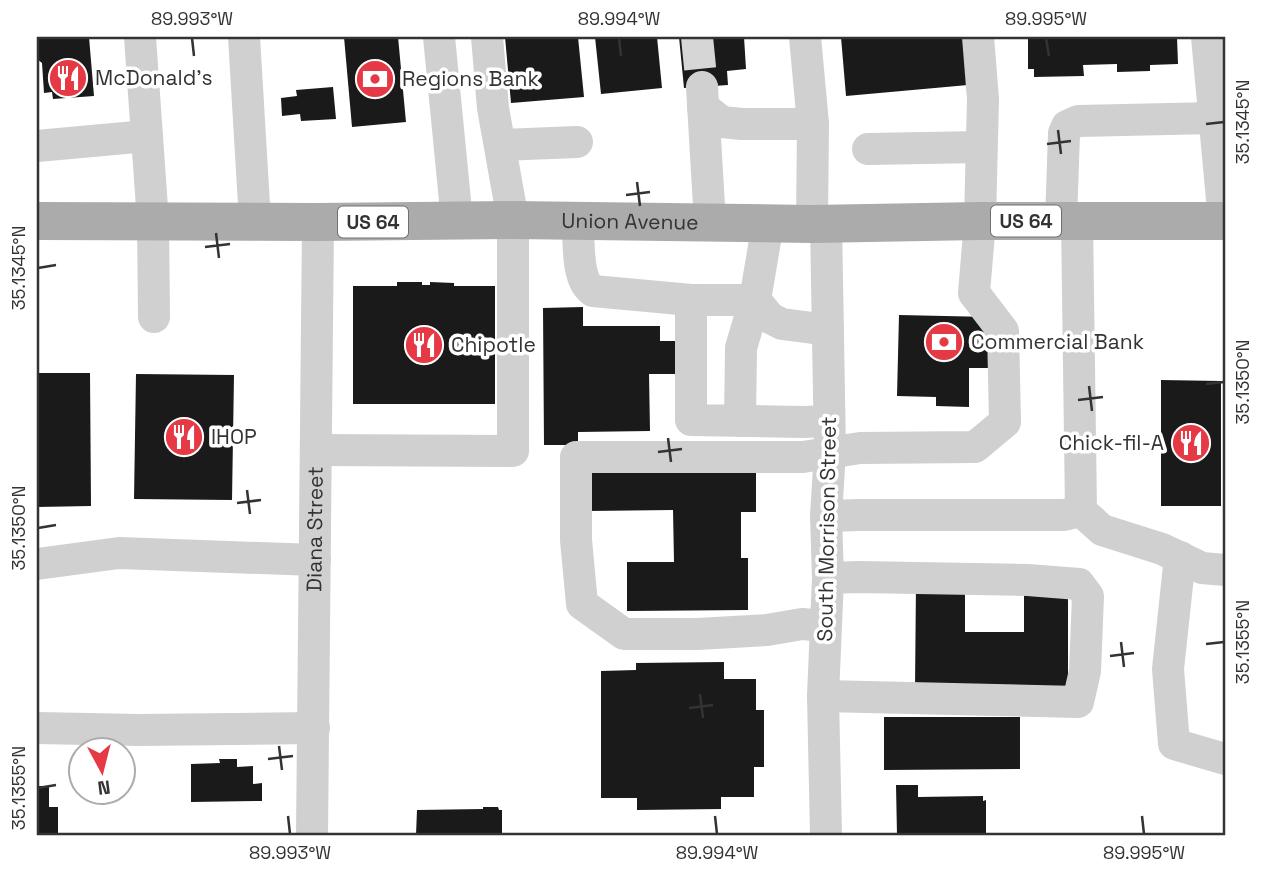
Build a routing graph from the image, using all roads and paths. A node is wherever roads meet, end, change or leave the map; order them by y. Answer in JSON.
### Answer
{"nodes":[{"id":1,"x":140,"y":37,"type":"edge"},
{"id":2,"x":244,"y":37,"type":"edge"},
{"id":3,"x":439,"y":37,"type":"edge"},
{"id":4,"x":487,"y":37,"type":"edge"},
{"id":5,"x":805,"y":37,"type":"edge"},
{"id":6,"x":978,"y":37,"type":"edge"},
{"id":7,"x":1207,"y":37,"type":"edge"},
{"id":8,"x":1214,"y":118,"type":"junction"},
{"id":9,"x":813,"y":124,"type":"junction"},
{"id":10,"x":147,"y":136,"type":"junction"},
{"id":11,"x":577,"y":142,"type":"dead end"},
{"id":12,"x":500,"y":145,"type":"junction"},
{"id":13,"x":37,"y":146,"type":"edge"},
{"id":14,"x":981,"y":147,"type":"junction"},
{"id":15,"x":868,"y":149,"type":"dead end"},
{"id":16,"x":513,"y":220,"type":"junction"},
{"id":17,"x":37,"y":221,"type":"edge"},
{"id":18,"x":255,"y":221,"type":"junction"},
{"id":19,"x":457,"y":221,"type":"junction"},
{"id":20,"x":578,"y":221,"type":"junction"},
{"id":21,"x":979,"y":221,"type":"junction"},
{"id":22,"x":1069,"y":221,"type":"junction"},
{"id":23,"x":1225,"y":221,"type":"edge"},
{"id":24,"x":153,"y":222,"type":"junction"},
{"id":25,"x":318,"y":222,"type":"junction"},
{"id":26,"x":710,"y":222,"type":"junction"},
{"id":27,"x":768,"y":223,"type":"junction"},
{"id":28,"x":819,"y":223,"type":"junction"},
{"id":29,"x":691,"y":300,"type":"junction"},
{"id":30,"x":755,"y":300,"type":"junction"},
{"id":31,"x":154,"y":317,"type":"dead end"},
{"id":32,"x":828,"y":330,"type":"junction"},
{"id":33,"x":740,"y":421,"type":"junction"},
{"id":34,"x":829,"y":421,"type":"junction"},
{"id":35,"x":316,"y":450,"type":"junction"},
{"id":36,"x":830,"y":452,"type":"junction"},
{"id":37,"x":1081,"y":511,"type":"junction"},
{"id":38,"x":826,"y":516,"type":"junction"},
{"id":39,"x":1180,"y":557,"type":"junction"},
{"id":40,"x":315,"y":560,"type":"junction"},
{"id":41,"x":37,"y":564,"type":"edge"},
{"id":42,"x":1225,"y":569,"type":"edge"},
{"id":43,"x":828,"y":578,"type":"junction"},
{"id":44,"x":825,"y":626,"type":"junction"},
{"id":45,"x":824,"y":696,"type":"junction"},
{"id":46,"x":37,"y":728,"type":"edge"},
{"id":47,"x":313,"y":728,"type":"junction"},
{"id":48,"x":1225,"y":759,"type":"edge"},
{"id":49,"x":312,"y":835,"type":"edge"},
{"id":50,"x":827,"y":835,"type":"edge"}],
"edges":[{"from":1,"to":10,"type":"street"},
{"from":2,"to":18,"type":"street"},
{"from":3,"to":19,"type":"street"},
{"from":4,"to":12,"type":"street"},
{"from":5,"to":9,"type":"street","name":"South Morrison Street"},
{"from":6,"to":14,"type":"street"},
{"from":7,"to":8,"type":"street"},
{"from":8,"to":22,"type":"street"},
{"from":8,"to":23,"type":"street"},
{"from":9,"to":26,"type":"street"},
{"from":9,"to":28,"type":"street","name":"South Morrison Street"},
{"from":10,"to":13,"type":"street"},
{"from":10,"to":24,"type":"street"},
{"from":11,"to":12,"type":"street"},
{"from":12,"to":16,"type":"street"},
{"from":14,"to":15,"type":"street"},
{"from":14,"to":21,"type":"street"},
{"from":16,"to":19,"type":"main road","name":"Union Avenue","number":"US 64"},
{"from":16,"to":20,"type":"main road","name":"Union Avenue","number":"US 64"},
{"from":16,"to":35,"type":"street"},
{"from":17,"to":24,"type":"main road","name":"Union Avenue","number":"US 64"},
{"from":18,"to":24,"type":"main road","name":"Union Avenue","number":"US 64"},
{"from":18,"to":25,"type":"main road","name":"Union Avenue","number":"US 64"},
{"from":19,"to":25,"type":"main road","name":"Union Avenue","number":"US 64"},
{"from":20,"to":26,"type":"main road","name":"Union Avenue","number":"US 64"},
{"from":20,"to":29,"type":"street"},
{"from":21,"to":22,"type":"main road","name":"Union Avenue","number":"US 64"},
{"from":21,"to":28,"type":"main road","name":"Union Avenue","number":"US 64"},
{"from":21,"to":36,"type":"street"},
{"from":22,"to":23,"type":"main road","name":"Union Avenue","number":"US 64"},
{"from":22,"to":37,"type":"street"},
{"from":24,"to":31,"type":"street"},
{"from":25,"to":35,"type":"street","name":"Diana Street"},
{"from":26,"to":27,"type":"main road","name":"Union Avenue","number":"US 64"},
{"from":27,"to":28,"type":"main road","name":"Union Avenue","number":"US 64"},
{"from":27,"to":30,"type":"street"},
{"from":28,"to":32,"type":"street","name":"South Morrison Street"},
{"from":29,"to":30,"type":"street"},
{"from":29,"to":33,"type":"street"},
{"from":30,"to":32,"type":"street"},
{"from":30,"to":33,"type":"street"},
{"from":32,"to":34,"type":"street","name":"South Morrison Street"},
{"from":33,"to":34,"type":"street"},
{"from":34,"to":36,"type":"street","name":"South Morrison Street"},
{"from":35,"to":40,"type":"street","name":"Diana Street"},
{"from":36,"to":38,"type":"street","name":"South Morrison Street"},
{"from":36,"to":44,"type":"street"},
{"from":37,"to":38,"type":"street"},
{"from":37,"to":39,"type":"street"},
{"from":38,"to":43,"type":"street","name":"South Morrison Street"},
{"from":39,"to":42,"type":"street"},
{"from":39,"to":48,"type":"street"},
{"from":40,"to":41,"type":"street"},
{"from":40,"to":47,"type":"street","name":"Diana Street"},
{"from":43,"to":44,"type":"street","name":"South Morrison Street"},
{"from":43,"to":45,"type":"street"},
{"from":44,"to":45,"type":"street","name":"South Morrison Street"},
{"from":45,"to":50,"type":"street","name":"South Morrison Street"},
{"from":46,"to":47,"type":"street"},
{"from":47,"to":49,"type":"street","name":"Diana Street"}]}
